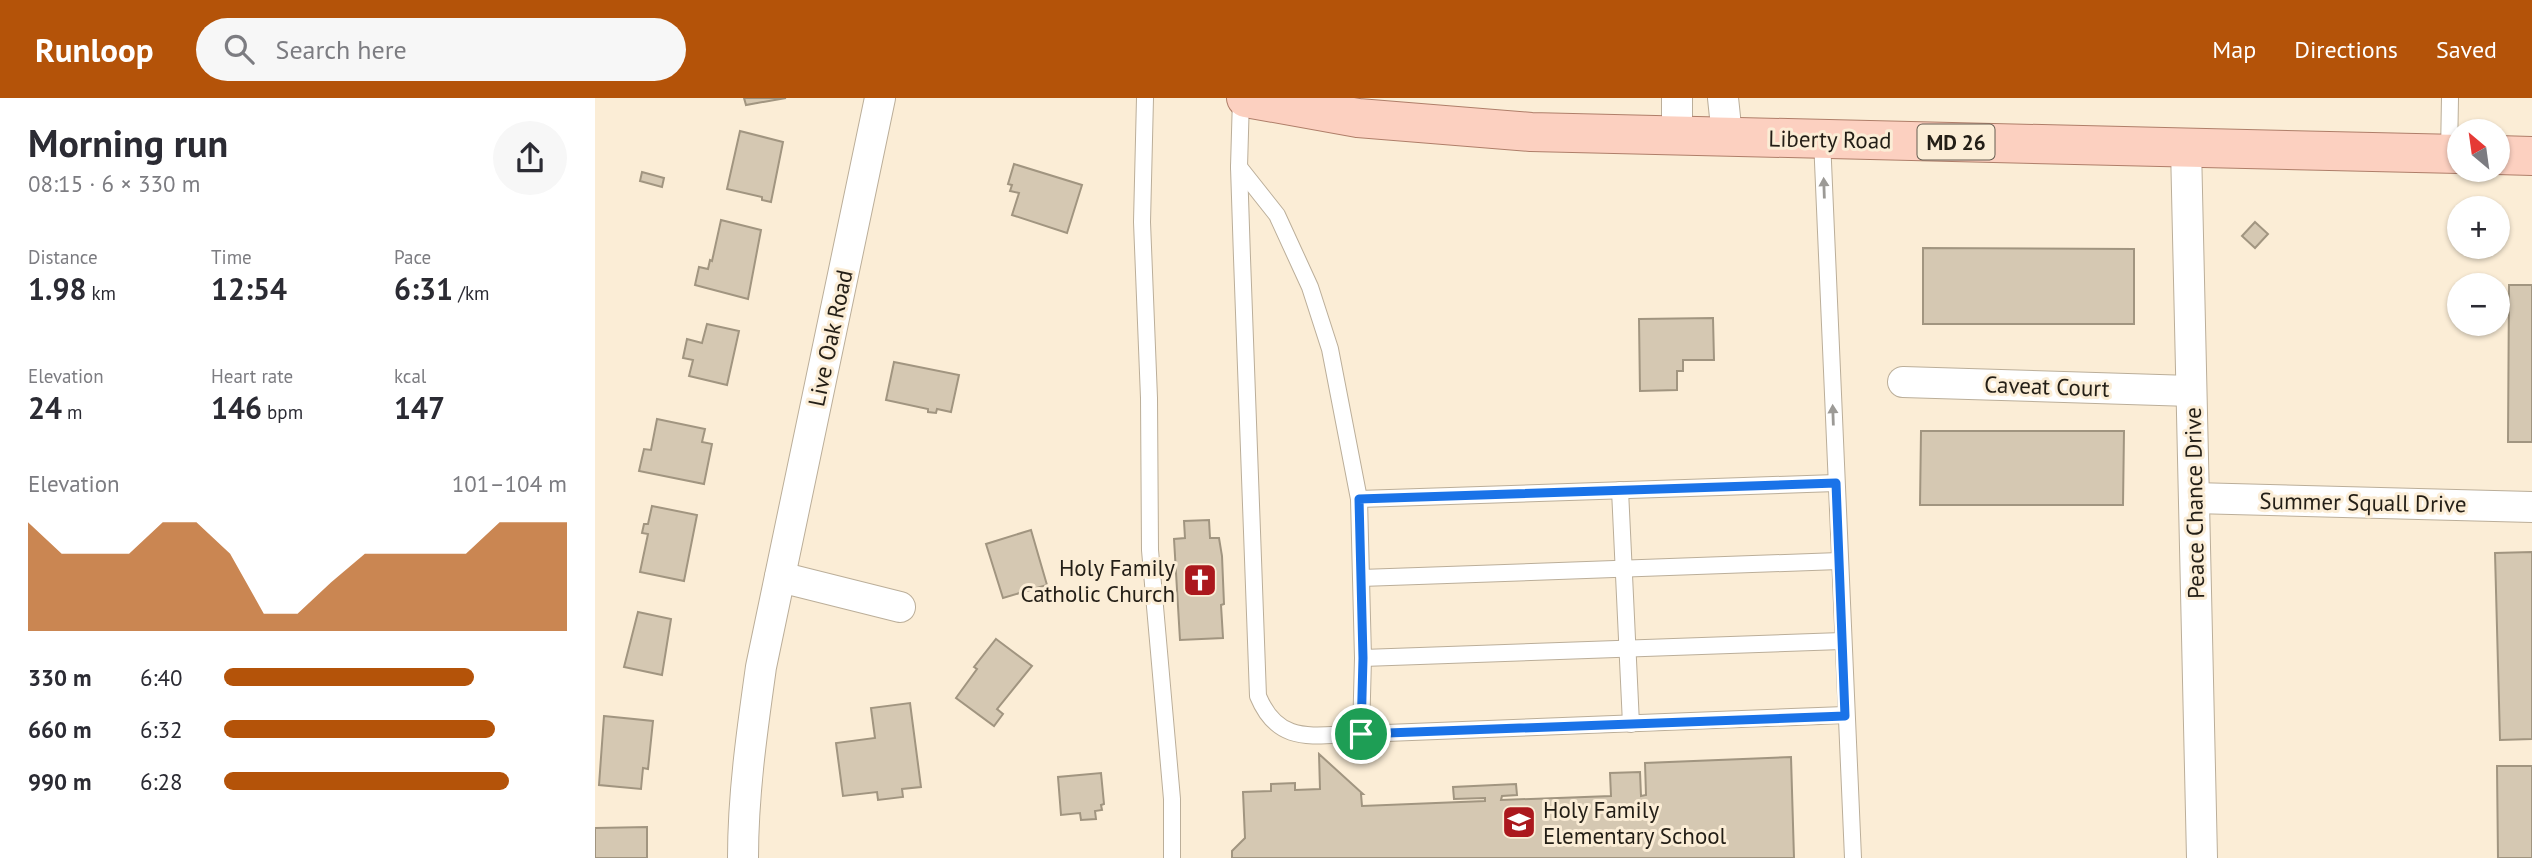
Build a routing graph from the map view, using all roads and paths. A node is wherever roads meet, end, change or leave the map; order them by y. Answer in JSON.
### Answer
{"nodes":[{"id":1,"x":880,"y":98,"type":"edge"},
{"id":2,"x":1145,"y":98,"type":"edge"},
{"id":3,"x":1243,"y":98,"type":"edge"},
{"id":4,"x":1723,"y":98,"type":"edge"},
{"id":5,"x":2450,"y":98,"type":"edge"},
{"id":6,"x":1677,"y":116,"type":"edge"},
{"id":7,"x":2452,"y":119,"type":"edge"},
{"id":8,"x":1727,"y":136,"type":"junction"},
{"id":9,"x":1822,"y":139,"type":"junction"},
{"id":10,"x":2186,"y":147,"type":"junction"},
{"id":11,"x":2447,"y":154,"type":"edge"},
{"id":12,"x":2510,"y":155,"type":"edge"},
{"id":13,"x":2532,"y":156,"type":"edge"},
{"id":14,"x":1239,"y":167,"type":"junction"},
{"id":15,"x":1903,"y":382,"type":"dead end"},
{"id":16,"x":2191,"y":391,"type":"junction"},
{"id":17,"x":1836,"y":483,"type":"junction"},
{"id":18,"x":1620,"y":490,"type":"junction"},
{"id":19,"x":2194,"y":498,"type":"junction"},
{"id":20,"x":1359,"y":499,"type":"junction"},
{"id":21,"x":2532,"y":507,"type":"edge"},
{"id":22,"x":1839,"y":561,"type":"junction"},
{"id":23,"x":1623,"y":569,"type":"junction"},
{"id":24,"x":780,"y":577,"type":"junction"},
{"id":25,"x":1361,"y":578,"type":"junction"},
{"id":26,"x":900,"y":607,"type":"dead end"},
{"id":27,"x":1842,"y":641,"type":"junction"},
{"id":28,"x":1627,"y":649,"type":"junction"},
{"id":29,"x":1363,"y":658,"type":"junction"},
{"id":30,"x":1845,"y":716,"type":"junction"},
{"id":31,"x":1631,"y":724,"type":"junction"},
{"id":32,"x":1361,"y":734,"type":"junction"},
{"id":33,"x":743,"y":858,"type":"edge"},
{"id":34,"x":1172,"y":858,"type":"edge"},
{"id":35,"x":1853,"y":858,"type":"edge"},
{"id":36,"x":2202,"y":858,"type":"edge"}],
"edges":[{"from":1,"to":24,"type":"street","name":"Live Oak Road"},
{"from":2,"to":34,"type":"lane"},
{"from":3,"to":6,"type":"main road","name":"Liberty Road","number":"MD 26"},
{"from":3,"to":14,"type":"lane"},
{"from":4,"to":8,"type":"street"},
{"from":5,"to":7,"type":"lane"},
{"from":6,"to":8,"type":"main road","name":"Liberty Road","number":"MD 26"},
{"from":8,"to":9,"type":"main road","name":"Liberty Road","number":"MD 26"},
{"from":9,"to":10,"type":"main road","name":"Liberty Road","number":"MD 26"},
{"from":17,"to":9,"type":"lane","one_way":true},
{"from":10,"to":11,"type":"main road","name":"Liberty Road","number":"MD 26"},
{"from":10,"to":16,"type":"street","name":"Peace Chance Drive"},
{"from":12,"to":13,"type":"main road"},
{"from":14,"to":20,"type":"lane"},
{"from":14,"to":32,"type":"lane"},
{"from":15,"to":16,"type":"street","name":"Caveat Court"},
{"from":16,"to":19,"type":"street","name":"Peace Chance Drive"},
{"from":17,"to":18,"type":"lane"},
{"from":17,"to":22,"type":"lane"},
{"from":18,"to":20,"type":"lane"},
{"from":18,"to":23,"type":"lane"},
{"from":19,"to":21,"type":"street","name":"Summer Squall Drive"},
{"from":19,"to":36,"type":"street","name":"Peace Chance Drive"},
{"from":20,"to":25,"type":"lane"},
{"from":22,"to":23,"type":"lane"},
{"from":22,"to":27,"type":"lane"},
{"from":23,"to":25,"type":"lane"},
{"from":23,"to":28,"type":"lane"},
{"from":24,"to":26,"type":"street"},
{"from":24,"to":33,"type":"street","name":"Live Oak Road"},
{"from":25,"to":29,"type":"lane"},
{"from":27,"to":28,"type":"lane"},
{"from":27,"to":30,"type":"lane"},
{"from":28,"to":29,"type":"lane"},
{"from":28,"to":31,"type":"lane"},
{"from":29,"to":32,"type":"lane"},
{"from":30,"to":31,"type":"lane"},
{"from":30,"to":35,"type":"lane"},
{"from":31,"to":32,"type":"lane"}]}
